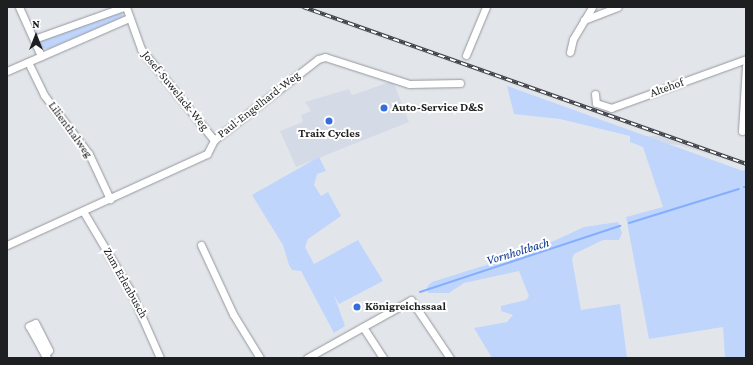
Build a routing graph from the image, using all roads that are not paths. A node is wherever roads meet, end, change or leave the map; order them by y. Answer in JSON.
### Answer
{"nodes":[{"id":1,"x":18,"y":7,"type":"edge"},
{"id":2,"x":125,"y":7,"type":"edge"},
{"id":3,"x":486,"y":7,"type":"edge"},
{"id":4,"x":592,"y":7,"type":"edge"},
{"id":5,"x":618,"y":7,"type":"edge"},
{"id":6,"x":129,"y":18,"type":"junction"},
{"id":7,"x":584,"y":20,"type":"junction"},
{"id":8,"x":34,"y":39,"type":"junction"},
{"id":9,"x":570,"y":52,"type":"dead end"},
{"id":10,"x":466,"y":55,"type":"dead end"},
{"id":11,"x":41,"y":56,"type":"junction"},
{"id":12,"x":746,"y":59,"type":"edge"},
{"id":13,"x":28,"y":62,"type":"junction"},
{"id":14,"x":746,"y":66,"type":"edge"},
{"id":15,"x":7,"y":71,"type":"edge"},
{"id":16,"x":460,"y":83,"type":"dead end"},
{"id":17,"x":595,"y":94,"type":"dead end"},
{"id":18,"x":742,"y":130,"type":"dead end"},
{"id":19,"x":214,"y":140,"type":"junction"},
{"id":20,"x":110,"y":199,"type":"junction"},
{"id":21,"x":83,"y":211,"type":"junction"},
{"id":22,"x":7,"y":236,"type":"edge"},
{"id":23,"x":9,"y":244,"type":"edge"},
{"id":24,"x":201,"y":245,"type":"dead end"},
{"id":25,"x":363,"y":327,"type":"junction"},
{"id":26,"x":160,"y":358,"type":"edge"},
{"id":27,"x":260,"y":358,"type":"edge"},
{"id":28,"x":306,"y":358,"type":"edge"},
{"id":29,"x":383,"y":358,"type":"edge"},
{"id":30,"x":450,"y":358,"type":"edge"}],
"edges":[{"from":1,"to":8,"type":"street"},
{"from":2,"to":6,"type":"street","name":"Josef-Suwelack-Weg"},
{"from":2,"to":8,"type":"street","name":"Josef-Suwelack-Weg"},
{"from":3,"to":10,"type":"street"},
{"from":4,"to":7,"type":"street"},
{"from":5,"to":7,"type":"street"},
{"from":6,"to":11,"type":"street"},
{"from":6,"to":19,"type":"street","name":"Josef-Suwelack-Weg"},
{"from":7,"to":9,"type":"street"},
{"from":8,"to":11,"type":"street"},
{"from":11,"to":13,"type":"street"},
{"from":12,"to":17,"type":"street","name":"Altehof"},
{"from":13,"to":15,"type":"street"},
{"from":13,"to":20,"type":"street","name":"Lilienthalweg"},
{"from":14,"to":18,"type":"street"},
{"from":16,"to":19,"type":"street","name":"Paul-Engelhard-Weg"},
{"from":19,"to":20,"type":"street","name":"Paul-Engelhard-Weg"},
{"from":20,"to":21,"type":"street","name":"Paul-Engelhard-Weg"},
{"from":21,"to":23,"type":"street","name":"Paul-Engelhard-Weg"},
{"from":21,"to":26,"type":"street","name":"Zum Erlenbusch"},
{"from":22,"to":23,"type":"street"},
{"from":24,"to":27,"type":"street"},
{"from":25,"to":28,"type":"street"},
{"from":25,"to":29,"type":"street"},
{"from":25,"to":30,"type":"street"}]}
